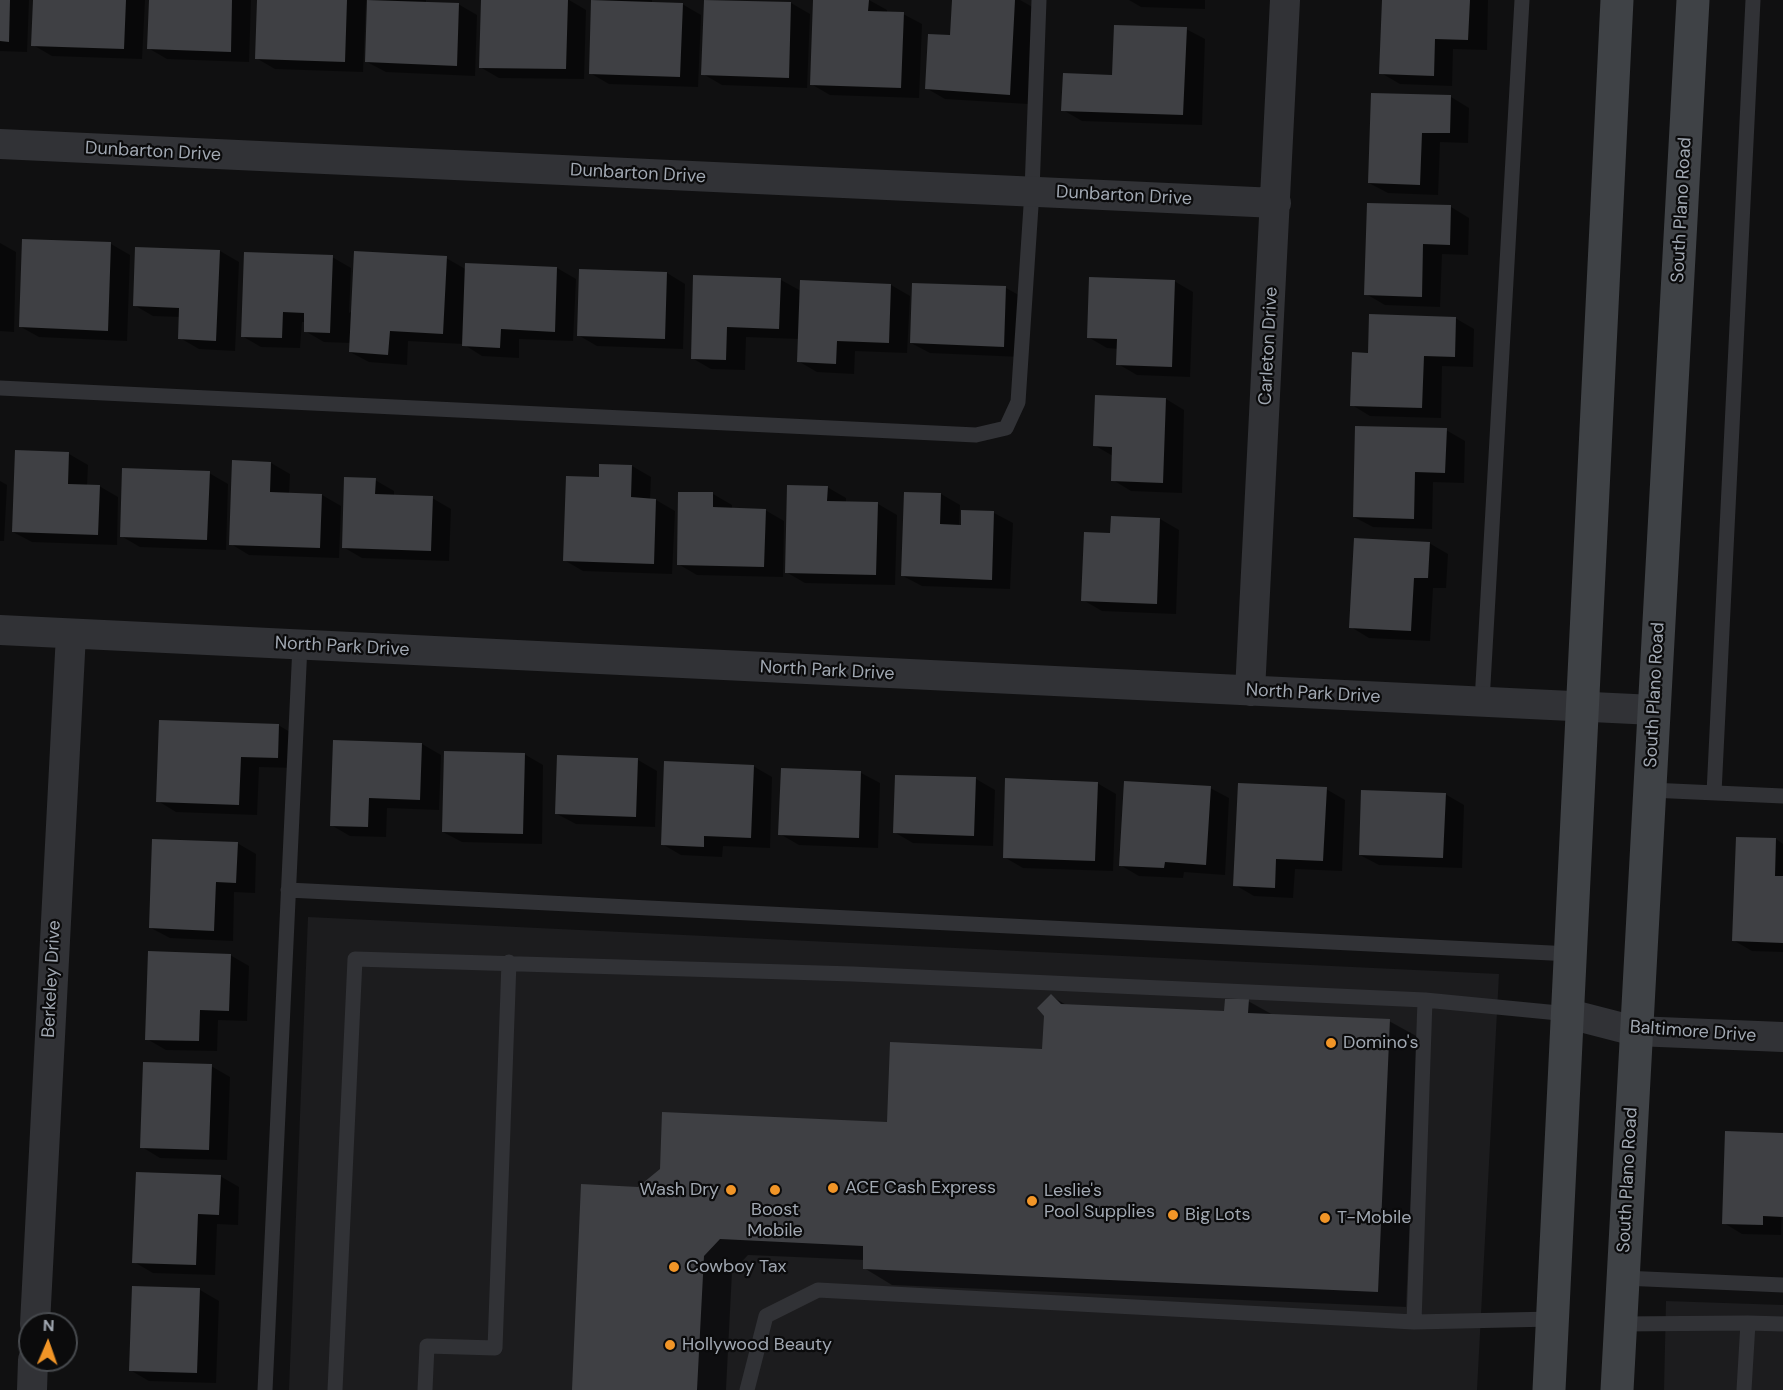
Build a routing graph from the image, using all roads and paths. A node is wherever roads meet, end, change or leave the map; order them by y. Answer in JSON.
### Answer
{"nodes":[{"id":1,"x":1039,"y":0,"type":"edge"},
{"id":2,"x":1285,"y":0,"type":"edge"},
{"id":3,"x":1522,"y":0,"type":"edge"},
{"id":4,"x":1617,"y":0,"type":"edge"},
{"id":5,"x":1693,"y":0,"type":"edge"},
{"id":6,"x":1753,"y":0,"type":"edge"},
{"id":7,"x":0,"y":144,"type":"edge"},
{"id":8,"x":1032,"y":191,"type":"junction"},
{"id":9,"x":1276,"y":203,"type":"junction"},
{"id":10,"x":0,"y":388,"type":"edge"},
{"id":11,"x":0,"y":630,"type":"edge"},
{"id":12,"x":71,"y":634,"type":"junction"},
{"id":13,"x":300,"y":645,"type":"junction"},
{"id":14,"x":1250,"y":691,"type":"junction"},
{"id":15,"x":1482,"y":702,"type":"junction"},
{"id":16,"x":1582,"y":707,"type":"junction"},
{"id":17,"x":1654,"y":710,"type":"junction"},
{"id":18,"x":1650,"y":790,"type":"junction"},
{"id":19,"x":1714,"y":793,"type":"junction"},
{"id":20,"x":1783,"y":796,"type":"edge"},
{"id":21,"x":288,"y":890,"type":"junction"},
{"id":22,"x":1571,"y":954,"type":"junction"},
{"id":23,"x":509,"y":962,"type":"junction"},
{"id":24,"x":1425,"y":1000,"type":"junction"},
{"id":25,"x":1569,"y":1014,"type":"junction"},
{"id":26,"x":1635,"y":1031,"type":"junction"},
{"id":27,"x":1783,"y":1037,"type":"edge"},
{"id":28,"x":1623,"y":1278,"type":"junction"},
{"id":29,"x":1783,"y":1285,"type":"edge"},
{"id":30,"x":36,"y":1312,"type":"edge"},
{"id":31,"x":1553,"y":1319,"type":"junction"},
{"id":32,"x":1414,"y":1322,"type":"junction"},
{"id":33,"x":1748,"y":1323,"type":"junction"},
{"id":34,"x":1620,"y":1324,"type":"junction"},
{"id":35,"x":1783,"y":1324,"type":"edge"},
{"id":36,"x":33,"y":1372,"type":"edge"},
{"id":37,"x":32,"y":1390,"type":"edge"},
{"id":38,"x":265,"y":1390,"type":"edge"},
{"id":39,"x":335,"y":1390,"type":"edge"},
{"id":40,"x":425,"y":1390,"type":"edge"},
{"id":41,"x":747,"y":1390,"type":"edge"},
{"id":42,"x":1549,"y":1390,"type":"edge"},
{"id":43,"x":1617,"y":1390,"type":"edge"},
{"id":44,"x":1744,"y":1390,"type":"edge"}],
"edges":[{"from":1,"to":8,"type":"lane"},
{"from":2,"to":9,"type":"street","name":"Carleton Drive"},
{"from":3,"to":15,"type":"lane"},
{"from":4,"to":16,"type":"main road"},
{"from":5,"to":17,"type":"main road","name":"South Plano Road"},
{"from":6,"to":19,"type":"lane"},
{"from":7,"to":8,"type":"street","name":"Dunbarton Drive"},
{"from":8,"to":9,"type":"street","name":"Dunbarton Drive"},
{"from":8,"to":10,"type":"lane"},
{"from":9,"to":14,"type":"street","name":"Carleton Drive"},
{"from":11,"to":12,"type":"street","name":"North Park Drive"},
{"from":12,"to":13,"type":"street","name":"North Park Drive"},
{"from":12,"to":30,"type":"street","name":"Berkeley Drive"},
{"from":13,"to":14,"type":"street","name":"North Park Drive"},
{"from":13,"to":21,"type":"lane"},
{"from":14,"to":15,"type":"street","name":"North Park Drive"},
{"from":15,"to":16,"type":"street","name":"North Park Drive"},
{"from":16,"to":17,"type":"street","name":"North Park Drive"},
{"from":16,"to":22,"type":"main road"},
{"from":17,"to":18,"type":"main road","name":"South Plano Road"},
{"from":18,"to":19,"type":"lane"},
{"from":18,"to":26,"type":"main road","name":"South Plano Road"},
{"from":19,"to":20,"type":"lane"},
{"from":21,"to":22,"type":"lane"},
{"from":21,"to":38,"type":"lane"},
{"from":22,"to":25,"type":"main road"},
{"from":23,"to":24,"type":"lane"},
{"from":23,"to":39,"type":"lane"},
{"from":23,"to":40,"type":"lane"},
{"from":24,"to":25,"type":"lane"},
{"from":24,"to":32,"type":"lane"},
{"from":25,"to":26,"type":"street","name":"Baltimore Drive"},
{"from":25,"to":31,"type":"main road"},
{"from":26,"to":27,"type":"street","name":"Baltimore Drive"},
{"from":26,"to":28,"type":"main road","name":"South Plano Road"},
{"from":28,"to":29,"type":"lane"},
{"from":28,"to":34,"type":"main road","name":"South Plano Road"},
{"from":31,"to":32,"type":"lane"},
{"from":31,"to":42,"type":"main road"},
{"from":32,"to":41,"type":"lane"},
{"from":33,"to":34,"type":"lane"},
{"from":33,"to":35,"type":"lane"},
{"from":33,"to":44,"type":"lane"},
{"from":34,"to":43,"type":"main road","name":"South Plano Road"},
{"from":36,"to":37,"type":"street"}]}
